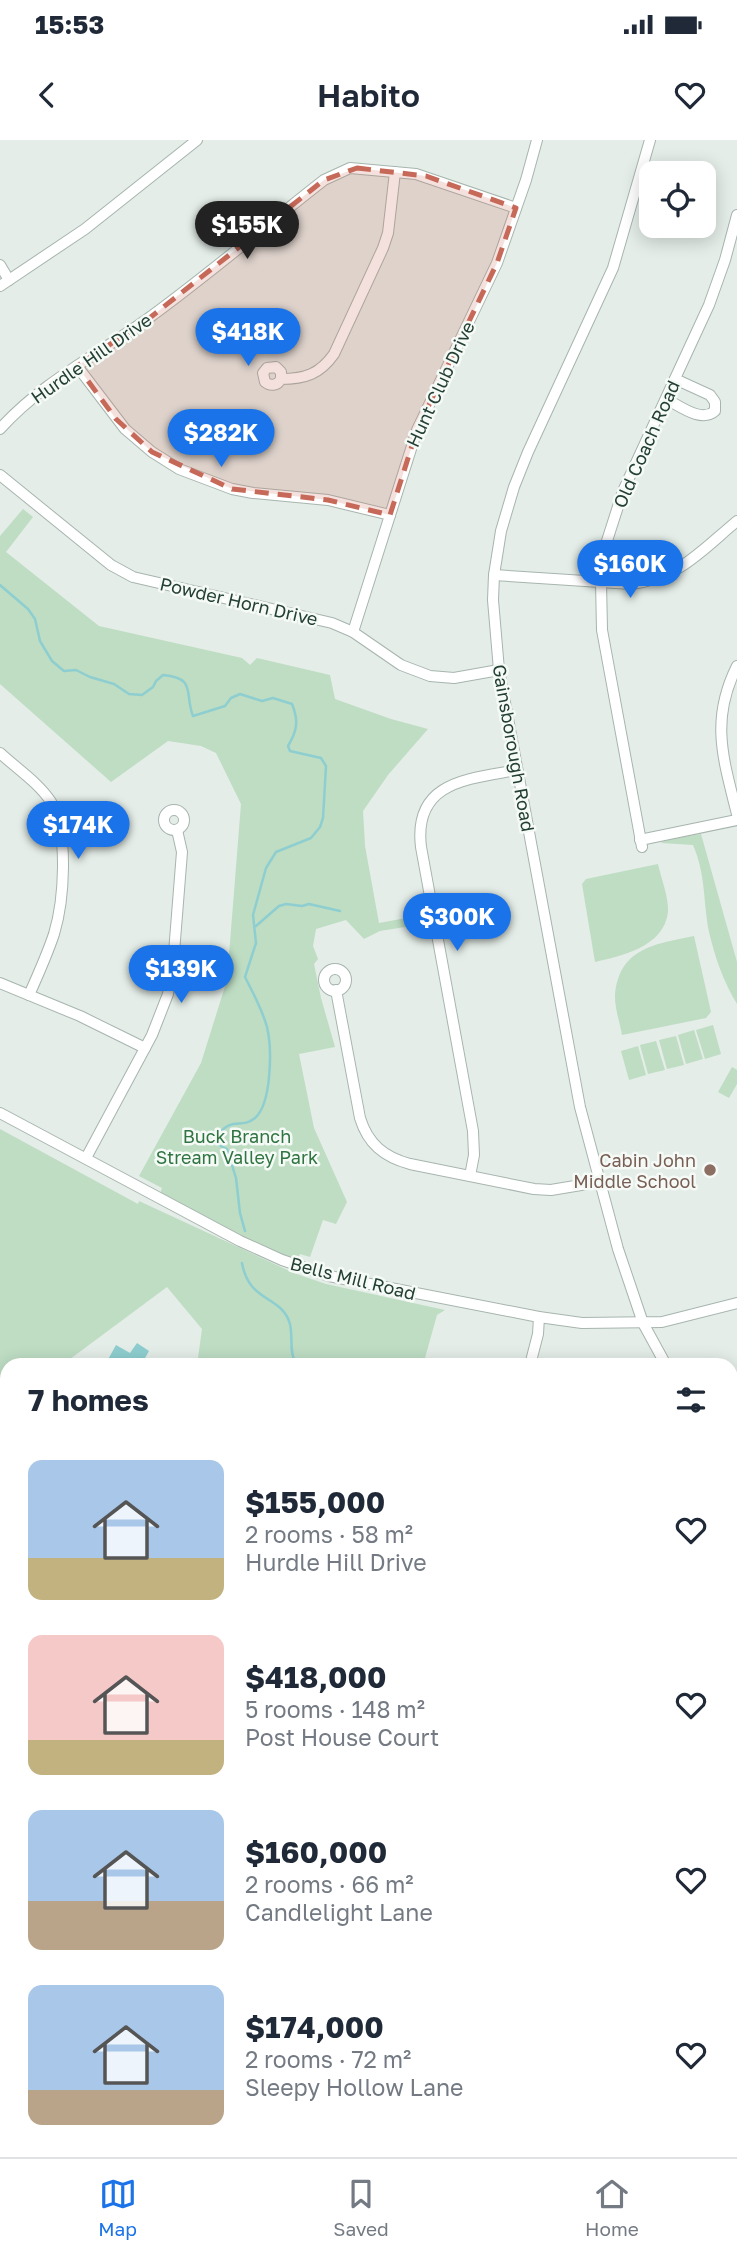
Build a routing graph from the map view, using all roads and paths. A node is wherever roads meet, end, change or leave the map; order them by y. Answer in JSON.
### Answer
{"nodes":[{"id":1,"x":196,"y":140,"type":"edge"},
{"id":2,"x":537,"y":140,"type":"edge"},
{"id":3,"x":650,"y":140,"type":"edge"},
{"id":4,"x":395,"y":172,"type":"junction"},
{"id":5,"x":516,"y":208,"type":"junction"},
{"id":6,"x":737,"y":215,"type":"edge"},
{"id":7,"x":0,"y":265,"type":"edge"},
{"id":8,"x":5,"y":283,"type":"edge"},
{"id":9,"x":78,"y":366,"type":"junction"},
{"id":10,"x":281,"y":379,"type":"dead end"},
{"id":11,"x":676,"y":379,"type":"junction"},
{"id":12,"x":666,"y":400,"type":"junction"},
{"id":13,"x":0,"y":429,"type":"edge"},
{"id":14,"x":0,"y":475,"type":"edge"},
{"id":15,"x":390,"y":515,"type":"junction"},
{"id":16,"x":737,"y":521,"type":"edge"},
{"id":17,"x":494,"y":575,"type":"junction"},
{"id":18,"x":601,"y":582,"type":"junction"},
{"id":19,"x":354,"y":632,"type":"junction"},
{"id":20,"x":737,"y":666,"type":"edge"},
{"id":21,"x":499,"y":670,"type":"junction"},
{"id":22,"x":0,"y":753,"type":"edge"},
{"id":23,"x":517,"y":770,"type":"junction"},
{"id":24,"x":737,"y":814,"type":"edge"},
{"id":25,"x":737,"y":821,"type":"edge"},
{"id":26,"x":177,"y":830,"type":"dead end"},
{"id":27,"x":0,"y":983,"type":"edge"},
{"id":28,"x":336,"y":990,"type":"dead end"},
{"id":29,"x":29,"y":995,"type":"junction"},
{"id":30,"x":145,"y":1048,"type":"junction"},
{"id":31,"x":0,"y":1113,"type":"edge"},
{"id":32,"x":86,"y":1158,"type":"junction"},
{"id":33,"x":470,"y":1176,"type":"junction"},
{"id":34,"x":599,"y":1182,"type":"junction"},
{"id":35,"x":737,"y":1303,"type":"edge"},
{"id":36,"x":538,"y":1317,"type":"junction"},
{"id":37,"x":643,"y":1323,"type":"junction"},
{"id":38,"x":532,"y":1358,"type":"edge"},
{"id":39,"x":662,"y":1358,"type":"edge"}],
"edges":[{"from":1,"to":8,"type":"street"},
{"from":2,"to":5,"type":"street","name":"Hunt Club Drive"},
{"from":3,"to":17,"type":"street","name":"Gainsborough Road"},
{"from":4,"to":5,"type":"street","name":"Hurdle Hill Drive"},
{"from":4,"to":9,"type":"street","name":"Hurdle Hill Drive"},
{"from":4,"to":10,"type":"street"},
{"from":5,"to":15,"type":"street","name":"Hunt Club Drive"},
{"from":6,"to":11,"type":"street","name":"Old Coach Road"},
{"from":7,"to":8,"type":"street"},
{"from":9,"to":13,"type":"street","name":"Hurdle Hill Drive"},
{"from":9,"to":15,"type":"street"},
{"from":11,"to":12,"type":"street","name":"Old Coach Road"},
{"from":11,"to":12,"type":"street"},
{"from":12,"to":18,"type":"street","name":"Old Coach Road"},
{"from":14,"to":19,"type":"street","name":"Powder Horn Drive"},
{"from":15,"to":19,"type":"street","name":"Hunt Club Drive"},
{"from":16,"to":18,"type":"street"},
{"from":17,"to":18,"type":"street"},
{"from":17,"to":21,"type":"street","name":"Gainsborough Road"},
{"from":18,"to":25,"type":"street","name":"Old Coach Road"},
{"from":19,"to":21,"type":"street","name":"Powder Horn Drive"},
{"from":20,"to":24,"type":"street"},
{"from":21,"to":23,"type":"street","name":"Gainsborough Road"},
{"from":22,"to":29,"type":"street"},
{"from":23,"to":33,"type":"street"},
{"from":23,"to":34,"type":"street","name":"Gainsborough Road"},
{"from":26,"to":30,"type":"street"},
{"from":27,"to":29,"type":"street"},
{"from":28,"to":33,"type":"street"},
{"from":29,"to":30,"type":"street"},
{"from":30,"to":32,"type":"street"},
{"from":31,"to":32,"type":"street","name":"Bells Mill Road"},
{"from":32,"to":36,"type":"street","name":"Bells Mill Road"},
{"from":33,"to":34,"type":"street"},
{"from":34,"to":37,"type":"street","name":"Gainsborough Road"},
{"from":35,"to":37,"type":"street","name":"Bells Mill Road"},
{"from":36,"to":37,"type":"street","name":"Bells Mill Road"},
{"from":36,"to":38,"type":"street"},
{"from":37,"to":39,"type":"street","name":"Gainsborough Road"}]}
